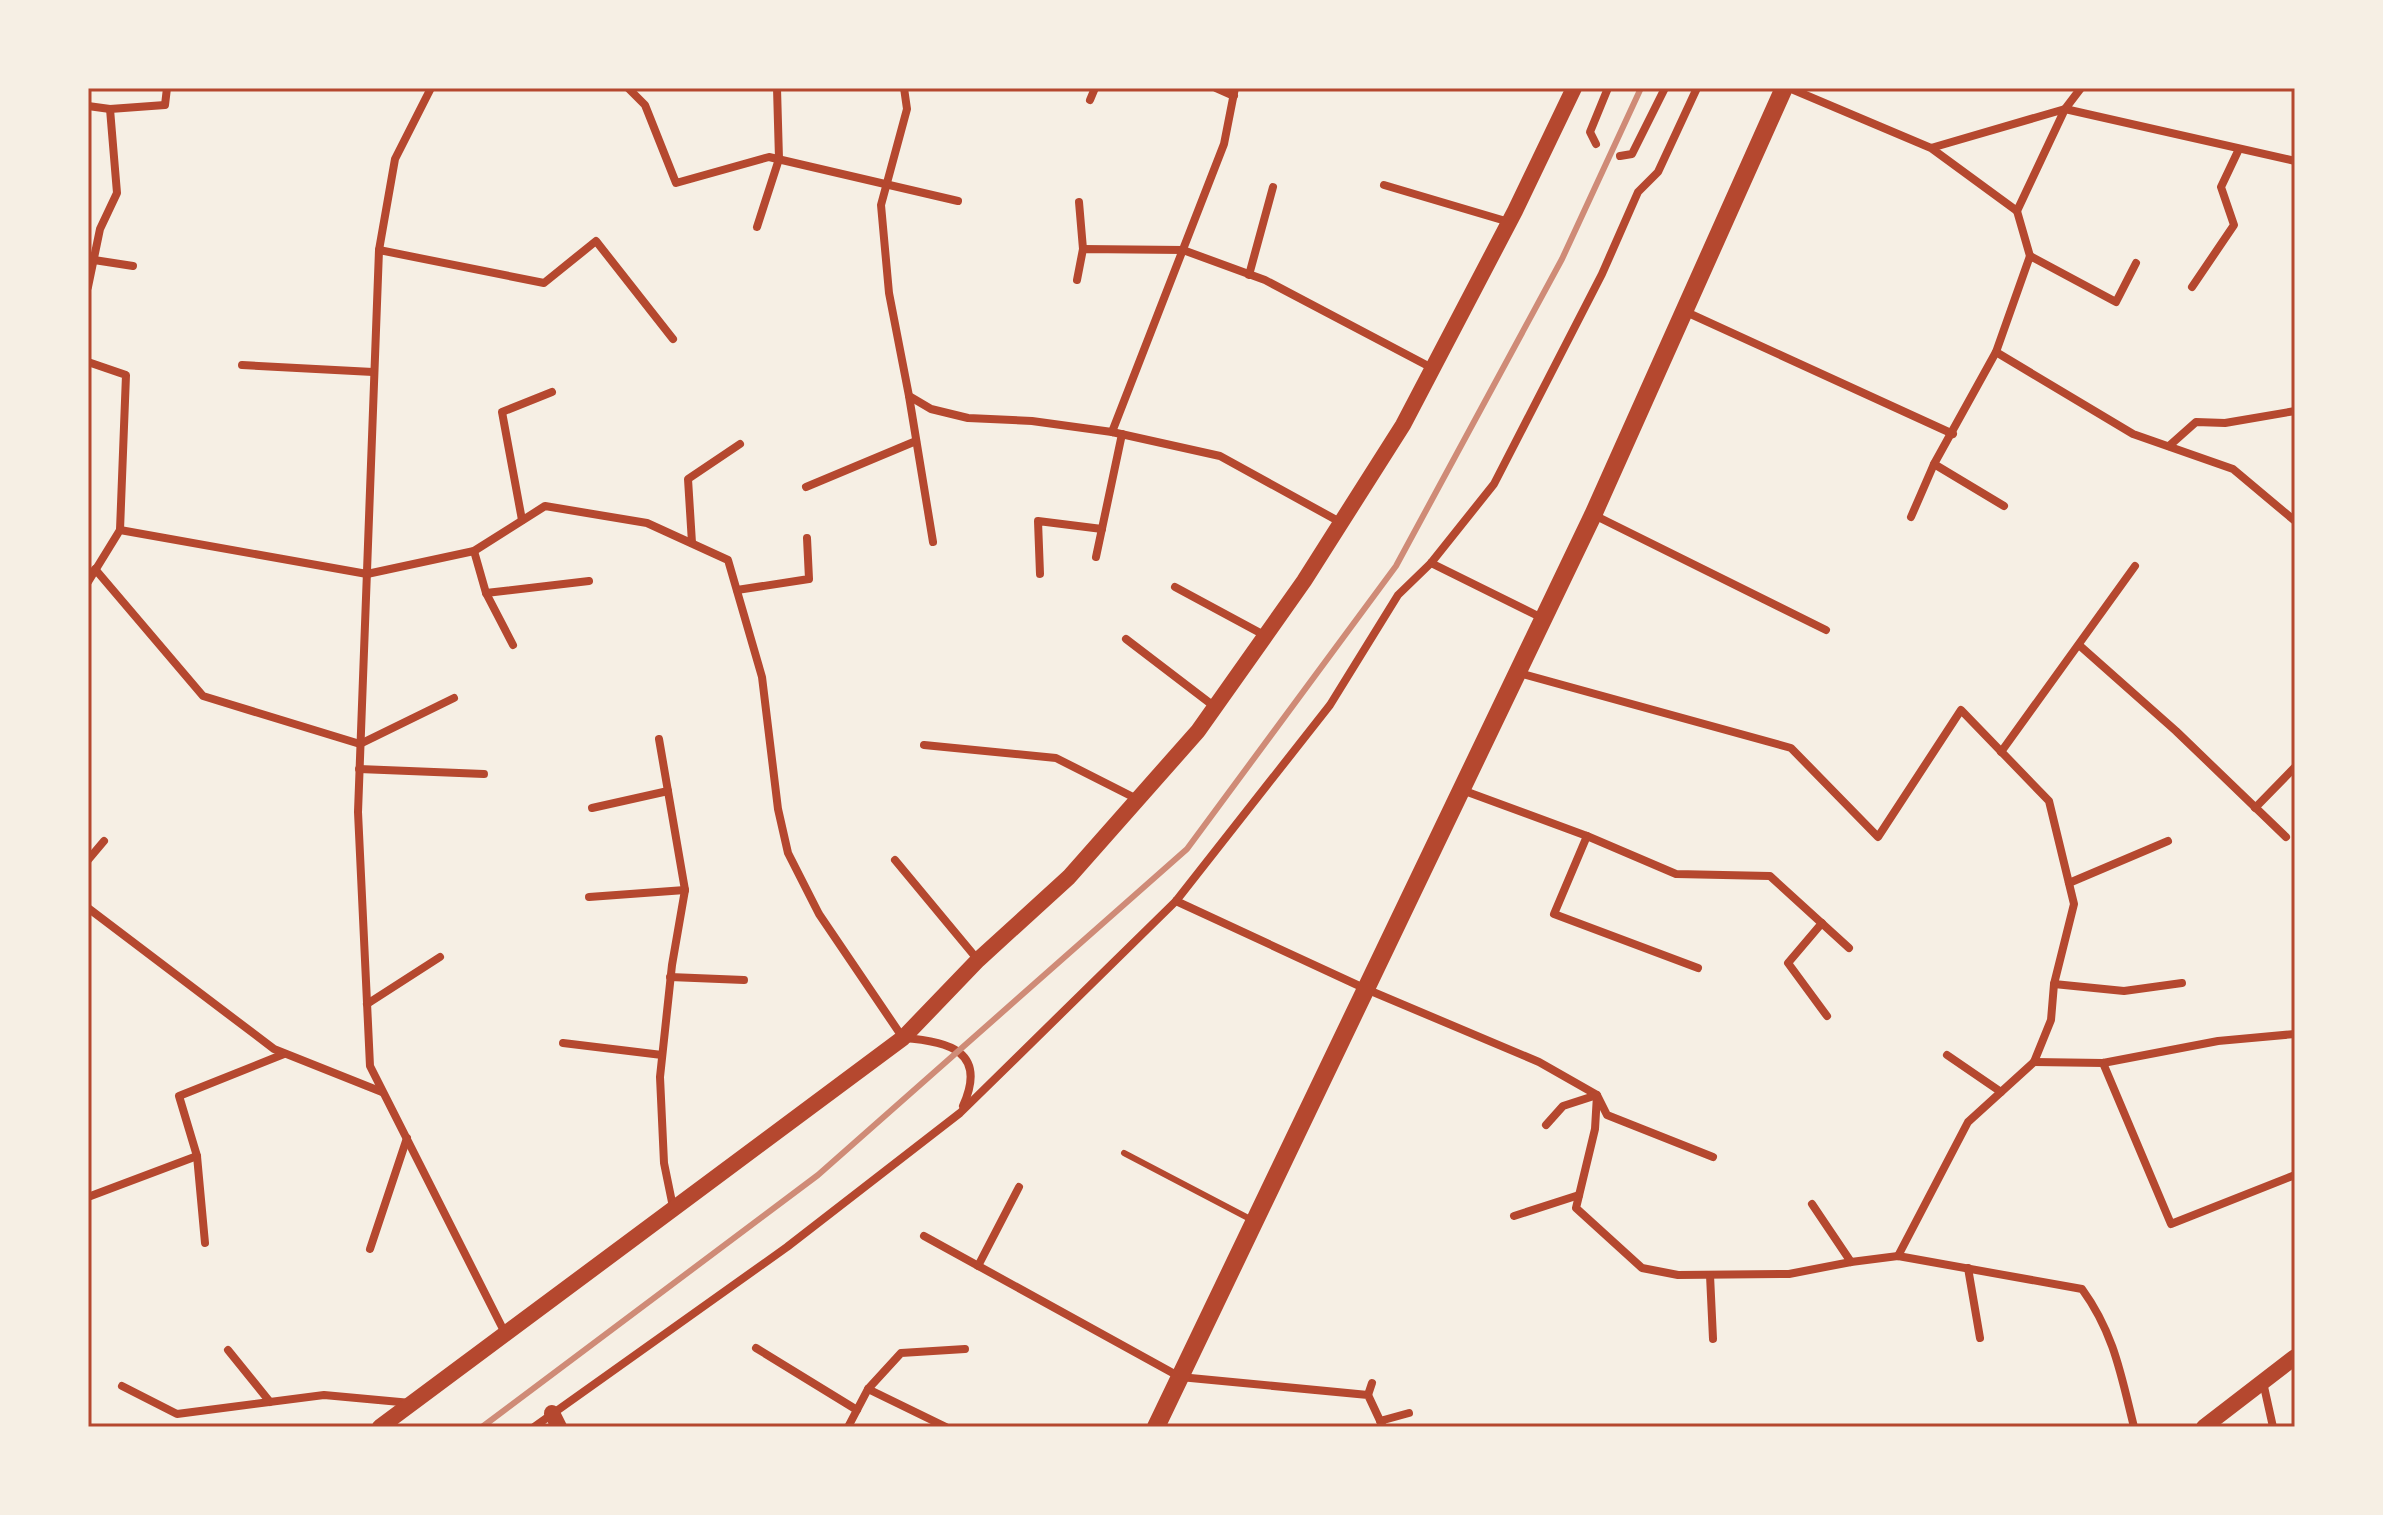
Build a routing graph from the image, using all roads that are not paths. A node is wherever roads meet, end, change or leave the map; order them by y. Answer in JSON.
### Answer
{"nodes":[{"id":1,"x":167,"y":88,"type":"edge"},
{"id":2,"x":431,"y":88,"type":"edge"},
{"id":3,"x":628,"y":88,"type":"edge"},
{"id":4,"x":777,"y":88,"type":"edge"},
{"id":5,"x":904,"y":88,"type":"edge"},
{"id":6,"x":1095,"y":88,"type":"edge"},
{"id":7,"x":1216,"y":88,"type":"edge"},
{"id":8,"x":1574,"y":88,"type":"edge"},
{"id":9,"x":1608,"y":88,"type":"edge"},
{"id":10,"x":1665,"y":88,"type":"edge"},
{"id":11,"x":1697,"y":88,"type":"edge"},
{"id":12,"x":1787,"y":88,"type":"edge"},
{"id":13,"x":2081,"y":88,"type":"edge"},
{"id":14,"x":1234,"y":92,"type":"edge"},
{"id":15,"x":1090,"y":100,"type":"dead end"},
{"id":16,"x":88,"y":106,"type":"edge"},
{"id":17,"x":110,"y":109,"type":"junction"},
{"id":18,"x":2065,"y":109,"type":"junction"},
{"id":19,"x":1596,"y":144,"type":"dead end"},
{"id":20,"x":1931,"y":148,"type":"junction"},
{"id":21,"x":2239,"y":149,"type":"junction"},
{"id":22,"x":1620,"y":156,"type":"dead end"},
{"id":23,"x":779,"y":159,"type":"junction"},
{"id":24,"x":2295,"y":161,"type":"edge"},
{"id":25,"x":1384,"y":185,"type":"dead end"},
{"id":26,"x":886,"y":186,"type":"junction"},
{"id":27,"x":1273,"y":187,"type":"dead end"},
{"id":28,"x":958,"y":201,"type":"dead end"},
{"id":29,"x":1079,"y":202,"type":"dead end"},
{"id":30,"x":2017,"y":211,"type":"junction"},
{"id":31,"x":1509,"y":222,"type":"junction"},
{"id":32,"x":757,"y":227,"type":"dead end"},
{"id":33,"x":1083,"y":249,"type":"junction"},
{"id":34,"x":379,"y":250,"type":"junction"},
{"id":35,"x":1183,"y":250,"type":"junction"},
{"id":36,"x":2030,"y":256,"type":"junction"},
{"id":37,"x":94,"y":260,"type":"junction"},
{"id":38,"x":2136,"y":263,"type":"dead end"},
{"id":39,"x":133,"y":266,"type":"dead end"},
{"id":40,"x":1249,"y":275,"type":"junction"},
{"id":41,"x":1077,"y":280,"type":"dead end"},
{"id":42,"x":88,"y":287,"type":"edge"},
{"id":43,"x":2192,"y":287,"type":"dead end"},
{"id":44,"x":1684,"y":311,"type":"junction"},
{"id":45,"x":673,"y":339,"type":"dead end"},
{"id":46,"x":1996,"y":352,"type":"junction"},
{"id":47,"x":88,"y":362,"type":"edge"},
{"id":48,"x":242,"y":365,"type":"dead end"},
{"id":49,"x":1432,"y":368,"type":"junction"},
{"id":50,"x":373,"y":372,"type":"junction"},
{"id":51,"x":552,"y":392,"type":"dead end"},
{"id":52,"x":909,"y":396,"type":"junction"},
{"id":53,"x":2295,"y":411,"type":"edge"},
{"id":54,"x":1117,"y":433,"type":"junction"},
{"id":55,"x":1953,"y":434,"type":"junction"},
{"id":56,"x":916,"y":441,"type":"junction"},
{"id":57,"x":740,"y":444,"type":"dead end"},
{"id":58,"x":2169,"y":446,"type":"junction"},
{"id":59,"x":1934,"y":464,"type":"junction"},
{"id":60,"x":806,"y":487,"type":"dead end"},
{"id":61,"x":2004,"y":506,"type":"dead end"},
{"id":62,"x":1593,"y":515,"type":"junction"},
{"id":63,"x":1911,"y":517,"type":"dead end"},
{"id":64,"x":522,"y":520,"type":"junction"},
{"id":65,"x":2295,"y":521,"type":"edge"},
{"id":66,"x":1340,"y":522,"type":"junction"},
{"id":67,"x":1102,"y":529,"type":"junction"},
{"id":68,"x":120,"y":530,"type":"junction"},
{"id":69,"x":807,"y":538,"type":"dead end"},
{"id":70,"x":933,"y":542,"type":"dead end"},
{"id":71,"x":692,"y":543,"type":"junction"},
{"id":72,"x":474,"y":551,"type":"junction"},
{"id":73,"x":1096,"y":557,"type":"dead end"},
{"id":74,"x":1431,"y":563,"type":"junction"},
{"id":75,"x":2135,"y":566,"type":"dead end"},
{"id":76,"x":95,"y":569,"type":"junction"},
{"id":77,"x":367,"y":574,"type":"junction"},
{"id":78,"x":1040,"y":574,"type":"dead end"},
{"id":79,"x":589,"y":581,"type":"dead end"},
{"id":80,"x":88,"y":582,"type":"edge"},
{"id":81,"x":1175,"y":587,"type":"dead end"},
{"id":82,"x":737,"y":590,"type":"junction"},
{"id":83,"x":486,"y":593,"type":"junction"},
{"id":84,"x":1543,"y":619,"type":"junction"},
{"id":85,"x":1826,"y":630,"type":"dead end"},
{"id":86,"x":1264,"y":635,"type":"junction"},
{"id":87,"x":1126,"y":639,"type":"dead end"},
{"id":88,"x":513,"y":645,"type":"dead end"},
{"id":89,"x":2079,"y":645,"type":"junction"},
{"id":90,"x":1518,"y":672,"type":"junction"},
{"id":91,"x":454,"y":698,"type":"dead end"},
{"id":92,"x":1215,"y":707,"type":"junction"},
{"id":93,"x":659,"y":739,"type":"dead end"},
{"id":94,"x":360,"y":744,"type":"junction"},
{"id":95,"x":924,"y":745,"type":"dead end"},
{"id":96,"x":2001,"y":752,"type":"junction"},
{"id":97,"x":2295,"y":767,"type":"edge"},
{"id":98,"x":359,"y":769,"type":"junction"},
{"id":99,"x":484,"y":774,"type":"dead end"},
{"id":100,"x":1462,"y":789,"type":"junction"},
{"id":101,"x":668,"y":791,"type":"junction"},
{"id":102,"x":1138,"y":799,"type":"junction"},
{"id":103,"x":592,"y":808,"type":"dead end"},
{"id":104,"x":2255,"y":808,"type":"junction"},
{"id":105,"x":1587,"y":836,"type":"junction"},
{"id":106,"x":2286,"y":837,"type":"dead end"},
{"id":107,"x":104,"y":841,"type":"dead end"},
{"id":108,"x":2168,"y":841,"type":"dead end"},
{"id":109,"x":88,"y":860,"type":"edge"},
{"id":110,"x":895,"y":860,"type":"dead end"},
{"id":111,"x":2069,"y":883,"type":"junction"},
{"id":112,"x":685,"y":890,"type":"junction"},
{"id":113,"x":589,"y":897,"type":"dead end"},
{"id":114,"x":1176,"y":901,"type":"junction"},
{"id":115,"x":88,"y":908,"type":"edge"},
{"id":116,"x":1822,"y":923,"type":"junction"},
{"id":117,"x":1849,"y":948,"type":"dead end"},
{"id":118,"x":440,"y":957,"type":"dead end"},
{"id":119,"x":978,"y":960,"type":"junction"},
{"id":120,"x":1698,"y":968,"type":"dead end"},
{"id":121,"x":670,"y":977,"type":"junction"},
{"id":122,"x":744,"y":980,"type":"dead end"},
{"id":123,"x":2182,"y":983,"type":"dead end"},
{"id":124,"x":2054,"y":984,"type":"junction"},
{"id":125,"x":1366,"y":989,"type":"junction"},
{"id":126,"x":367,"y":1004,"type":"junction"},
{"id":127,"x":1827,"y":1016,"type":"dead end"},
{"id":128,"x":2295,"y":1034,"type":"edge"},
{"id":129,"x":903,"y":1038,"type":"junction"},
{"id":130,"x":563,"y":1043,"type":"dead end"},
{"id":131,"x":285,"y":1054,"type":"junction"},
{"id":132,"x":662,"y":1055,"type":"junction"},
{"id":133,"x":1947,"y":1055,"type":"dead end"},
{"id":134,"x":2034,"y":1062,"type":"junction"},
{"id":135,"x":2103,"y":1063,"type":"junction"},
{"id":136,"x":383,"y":1092,"type":"junction"},
{"id":137,"x":2001,"y":1092,"type":"junction"},
{"id":138,"x":1597,"y":1095,"type":"junction"},
{"id":139,"x":960,"y":1113,"type":"junction"},
{"id":140,"x":1546,"y":1125,"type":"dead end"},
{"id":141,"x":407,"y":1138,"type":"junction"},
{"id":142,"x":1124,"y":1153,"type":"dead end"},
{"id":143,"x":197,"y":1156,"type":"junction"},
{"id":144,"x":1713,"y":1157,"type":"dead end"},
{"id":145,"x":2295,"y":1175,"type":"edge"},
{"id":146,"x":1019,"y":1187,"type":"dead end"},
{"id":147,"x":1579,"y":1195,"type":"junction"},
{"id":148,"x":88,"y":1197,"type":"edge"},
{"id":149,"x":1812,"y":1204,"type":"dead end"},
{"id":150,"x":673,"y":1207,"type":"junction"},
{"id":151,"x":1514,"y":1216,"type":"dead end"},
{"id":152,"x":1255,"y":1221,"type":"junction"},
{"id":153,"x":924,"y":1236,"type":"dead end"},
{"id":154,"x":205,"y":1243,"type":"dead end"},
{"id":155,"x":370,"y":1249,"type":"dead end"},
{"id":156,"x":1898,"y":1256,"type":"junction"},
{"id":157,"x":1851,"y":1262,"type":"junction"},
{"id":158,"x":978,"y":1266,"type":"junction"},
{"id":159,"x":1968,"y":1268,"type":"junction"},
{"id":160,"x":1710,"y":1275,"type":"junction"},
{"id":161,"x":505,"y":1333,"type":"junction"},
{"id":162,"x":1980,"y":1338,"type":"dead end"},
{"id":163,"x":1713,"y":1339,"type":"dead end"},
{"id":164,"x":756,"y":1348,"type":"dead end"},
{"id":165,"x":965,"y":1349,"type":"dead end"},
{"id":166,"x":228,"y":1350,"type":"dead end"},
{"id":167,"x":2295,"y":1357,"type":"edge"},
{"id":168,"x":1180,"y":1377,"type":"junction"},
{"id":169,"x":2263,"y":1381,"type":"junction"},
{"id":170,"x":1372,"y":1383,"type":"dead end"},
{"id":171,"x":122,"y":1386,"type":"dead end"},
{"id":172,"x":868,"y":1389,"type":"junction"},
{"id":173,"x":1368,"y":1395,"type":"junction"},
{"id":174,"x":270,"y":1402,"type":"junction"},
{"id":175,"x":412,"y":1403,"type":"junction"},
{"id":176,"x":857,"y":1410,"type":"junction"},
{"id":177,"x":1409,"y":1413,"type":"dead end"},
{"id":178,"x":556,"y":1420,"type":"edge"},
{"id":179,"x":1382,"y":1424,"type":"edge"},
{"id":180,"x":380,"y":1427,"type":"edge"},
{"id":181,"x":534,"y":1427,"type":"edge"},
{"id":182,"x":848,"y":1427,"type":"edge"},
{"id":183,"x":946,"y":1427,"type":"edge"},
{"id":184,"x":1156,"y":1427,"type":"edge"},
{"id":185,"x":2134,"y":1427,"type":"edge"},
{"id":186,"x":2204,"y":1427,"type":"edge"},
{"id":187,"x":2273,"y":1427,"type":"edge"}],
"edges":[{"from":1,"to":17,"type":"street"},
{"from":2,"to":34,"type":"street"},
{"from":3,"to":23,"type":"street"},
{"from":4,"to":23,"type":"street"},
{"from":5,"to":26,"type":"street"},
{"from":6,"to":15,"type":"street"},
{"from":7,"to":14,"type":"street"},
{"from":8,"to":31,"type":"main road"},
{"from":9,"to":19,"type":"street"},
{"from":10,"to":22,"type":"street"},
{"from":11,"to":74,"type":"street"},
{"from":12,"to":20,"type":"street"},
{"from":12,"to":44,"type":"main road"},
{"from":13,"to":18,"type":"street"},
{"from":14,"to":35,"type":"street"},
{"from":16,"to":17,"type":"street"},
{"from":17,"to":37,"type":"street"},
{"from":18,"to":20,"type":"street"},
{"from":18,"to":21,"type":"street"},
{"from":18,"to":30,"type":"street"},
{"from":20,"to":30,"type":"street"},
{"from":21,"to":24,"type":"street"},
{"from":21,"to":43,"type":"street"},
{"from":23,"to":26,"type":"street"},
{"from":23,"to":32,"type":"street"},
{"from":25,"to":31,"type":"street"},
{"from":26,"to":28,"type":"street"},
{"from":26,"to":52,"type":"street"},
{"from":27,"to":40,"type":"street"},
{"from":29,"to":33,"type":"street"},
{"from":30,"to":36,"type":"street"},
{"from":31,"to":49,"type":"main road"},
{"from":33,"to":35,"type":"street"},
{"from":33,"to":41,"type":"street"},
{"from":34,"to":45,"type":"street"},
{"from":34,"to":50,"type":"street"},
{"from":35,"to":40,"type":"street"},
{"from":35,"to":54,"type":"street"},
{"from":36,"to":38,"type":"street"},
{"from":36,"to":46,"type":"street"},
{"from":37,"to":39,"type":"street"},
{"from":37,"to":42,"type":"street"},
{"from":40,"to":49,"type":"street"},
{"from":44,"to":55,"type":"street"},
{"from":44,"to":62,"type":"main road"},
{"from":46,"to":55,"type":"street"},
{"from":46,"to":58,"type":"street"},
{"from":47,"to":68,"type":"street"},
{"from":48,"to":50,"type":"street"},
{"from":49,"to":66,"type":"main road"},
{"from":50,"to":77,"type":"street"},
{"from":51,"to":64,"type":"street"},
{"from":52,"to":54,"type":"street"},
{"from":52,"to":56,"type":"street"},
{"from":53,"to":58,"type":"street"},
{"from":54,"to":66,"type":"street"},
{"from":54,"to":67,"type":"street"},
{"from":55,"to":59,"type":"street"},
{"from":56,"to":60,"type":"street"},
{"from":56,"to":70,"type":"street"},
{"from":57,"to":71,"type":"street"},
{"from":58,"to":65,"type":"street"},
{"from":59,"to":61,"type":"street"},
{"from":59,"to":63,"type":"street"},
{"from":62,"to":84,"type":"main road"},
{"from":62,"to":85,"type":"street"},
{"from":64,"to":71,"type":"street"},
{"from":64,"to":72,"type":"street"},
{"from":66,"to":86,"type":"main road"},
{"from":67,"to":73,"type":"street"},
{"from":67,"to":78,"type":"street"},
{"from":68,"to":76,"type":"street"},
{"from":68,"to":77,"type":"street"},
{"from":69,"to":82,"type":"street"},
{"from":71,"to":82,"type":"street"},
{"from":72,"to":77,"type":"street"},
{"from":72,"to":83,"type":"street"},
{"from":74,"to":84,"type":"street"},
{"from":74,"to":114,"type":"street"},
{"from":75,"to":89,"type":"street"},
{"from":76,"to":80,"type":"street"},
{"from":76,"to":94,"type":"street"},
{"from":77,"to":94,"type":"street"},
{"from":79,"to":83,"type":"street"},
{"from":81,"to":86,"type":"street"},
{"from":82,"to":129,"type":"street"},
{"from":83,"to":88,"type":"street"},
{"from":84,"to":90,"type":"main road"},
{"from":86,"to":92,"type":"main road"},
{"from":87,"to":92,"type":"street"},
{"from":89,"to":96,"type":"street"},
{"from":89,"to":104,"type":"street"},
{"from":90,"to":96,"type":"street"},
{"from":90,"to":100,"type":"main road"},
{"from":91,"to":94,"type":"street"},
{"from":92,"to":102,"type":"main road"},
{"from":93,"to":101,"type":"street"},
{"from":94,"to":98,"type":"street"},
{"from":95,"to":102,"type":"street"},
{"from":96,"to":111,"type":"street"},
{"from":97,"to":104,"type":"street"},
{"from":98,"to":99,"type":"street"},
{"from":98,"to":126,"type":"street"},
{"from":100,"to":105,"type":"street"},
{"from":100,"to":125,"type":"main road"},
{"from":101,"to":103,"type":"street"},
{"from":101,"to":112,"type":"street"},
{"from":102,"to":119,"type":"main road"},
{"from":104,"to":106,"type":"street"},
{"from":105,"to":116,"type":"street"},
{"from":105,"to":120,"type":"street"},
{"from":107,"to":109,"type":"street"},
{"from":108,"to":111,"type":"street"},
{"from":110,"to":119,"type":"street"},
{"from":111,"to":124,"type":"street"},
{"from":112,"to":113,"type":"street"},
{"from":112,"to":121,"type":"street"},
{"from":114,"to":125,"type":"street"},
{"from":114,"to":139,"type":"street"},
{"from":115,"to":131,"type":"street"},
{"from":116,"to":117,"type":"street"},
{"from":116,"to":127,"type":"street"},
{"from":118,"to":126,"type":"street"},
{"from":119,"to":129,"type":"main road"},
{"from":121,"to":122,"type":"street"},
{"from":121,"to":132,"type":"street"},
{"from":123,"to":124,"type":"street"},
{"from":124,"to":134,"type":"street"},
{"from":125,"to":138,"type":"street"},
{"from":125,"to":152,"type":"main road"},
{"from":126,"to":136,"type":"street"},
{"from":128,"to":135,"type":"street"},
{"from":129,"to":139,"type":"street"},
{"from":129,"to":150,"type":"main road"},
{"from":130,"to":132,"type":"street"},
{"from":131,"to":136,"type":"street"},
{"from":131,"to":143,"type":"street"},
{"from":132,"to":150,"type":"street"},
{"from":133,"to":137,"type":"street"},
{"from":134,"to":135,"type":"street"},
{"from":134,"to":137,"type":"street"},
{"from":135,"to":145,"type":"street"},
{"from":136,"to":141,"type":"street"},
{"from":137,"to":156,"type":"street"},
{"from":138,"to":140,"type":"street"},
{"from":138,"to":144,"type":"street"},
{"from":138,"to":147,"type":"street"},
{"from":139,"to":178,"type":"street"},
{"from":141,"to":155,"type":"street"},
{"from":141,"to":161,"type":"street"},
{"from":142,"to":152,"type":"lane"},
{"from":143,"to":148,"type":"street"},
{"from":143,"to":154,"type":"street"},
{"from":146,"to":158,"type":"street"},
{"from":147,"to":151,"type":"street"},
{"from":147,"to":160,"type":"street"},
{"from":149,"to":157,"type":"street"},
{"from":150,"to":161,"type":"main road"},
{"from":152,"to":168,"type":"main road"},
{"from":153,"to":158,"type":"street"},
{"from":156,"to":157,"type":"street"},
{"from":156,"to":159,"type":"street"},
{"from":157,"to":160,"type":"street"},
{"from":158,"to":168,"type":"street"},
{"from":159,"to":162,"type":"street"},
{"from":159,"to":185,"type":"street"},
{"from":160,"to":163,"type":"street"},
{"from":161,"to":175,"type":"main road"},
{"from":164,"to":176,"type":"street"},
{"from":165,"to":172,"type":"street"},
{"from":166,"to":174,"type":"street"},
{"from":167,"to":169,"type":"main road"},
{"from":168,"to":173,"type":"street"},
{"from":168,"to":184,"type":"main road"},
{"from":169,"to":186,"type":"main road"},
{"from":169,"to":187,"type":"street"},
{"from":170,"to":173,"type":"street"},
{"from":171,"to":174,"type":"street"},
{"from":172,"to":176,"type":"street"},
{"from":172,"to":183,"type":"street"},
{"from":173,"to":179,"type":"street"},
{"from":174,"to":175,"type":"street"},
{"from":175,"to":180,"type":"main road"},
{"from":176,"to":182,"type":"street"},
{"from":177,"to":179,"type":"street"},
{"from":178,"to":181,"type":"street"}]}
